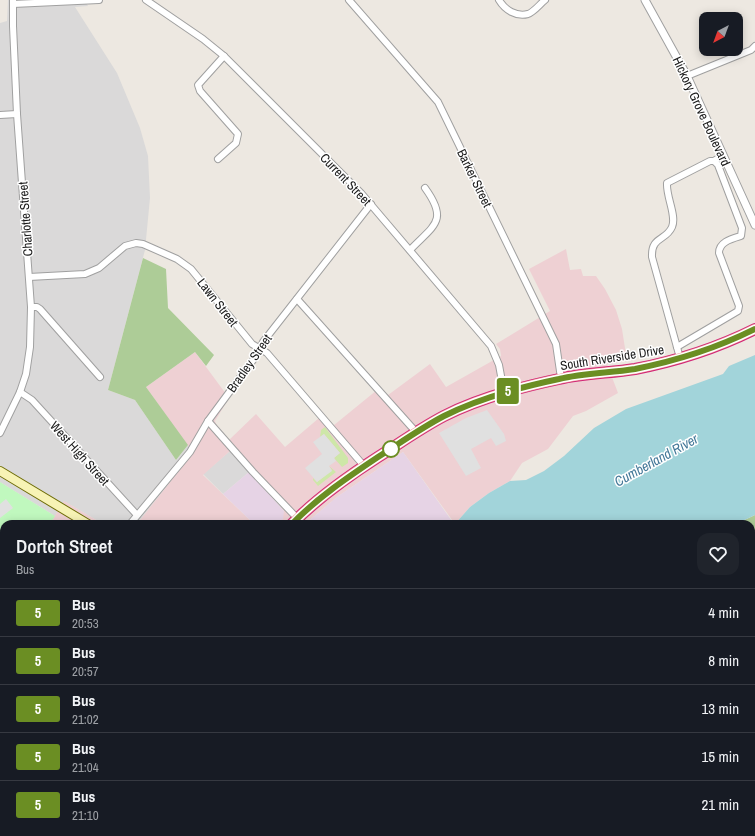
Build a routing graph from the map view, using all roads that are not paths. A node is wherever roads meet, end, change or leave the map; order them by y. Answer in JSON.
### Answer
{"nodes":[{"id":1,"x":99,"y":0,"type":"edge"},
{"id":2,"x":146,"y":0,"type":"edge"},
{"id":3,"x":350,"y":0,"type":"edge"},
{"id":4,"x":499,"y":0,"type":"edge"},
{"id":5,"x":545,"y":0,"type":"edge"},
{"id":6,"x":645,"y":0,"type":"edge"},
{"id":7,"x":13,"y":2,"type":"edge"},
{"id":8,"x":755,"y":46,"type":"edge"},
{"id":9,"x":224,"y":56,"type":"junction"},
{"id":10,"x":687,"y":76,"type":"junction"},
{"id":11,"x":17,"y":114,"type":"junction"},
{"id":12,"x":0,"y":115,"type":"edge"},
{"id":13,"x":723,"y":155,"type":"junction"},
{"id":14,"x":218,"y":159,"type":"dead end"},
{"id":15,"x":714,"y":160,"type":"junction"},
{"id":16,"x":425,"y":188,"type":"dead end"},
{"id":17,"x":371,"y":204,"type":"junction"},
{"id":18,"x":755,"y":225,"type":"edge"},
{"id":19,"x":410,"y":250,"type":"junction"},
{"id":20,"x":29,"y":277,"type":"junction"},
{"id":21,"x":297,"y":299,"type":"junction"},
{"id":22,"x":31,"y":307,"type":"junction"},
{"id":23,"x":755,"y":329,"type":"edge"},
{"id":24,"x":677,"y":346,"type":"junction"},
{"id":25,"x":260,"y":349,"type":"junction"},
{"id":26,"x":680,"y":358,"type":"junction"},
{"id":27,"x":100,"y":377,"type":"dead end"},
{"id":28,"x":561,"y":378,"type":"junction"},
{"id":29,"x":20,"y":392,"type":"junction"},
{"id":30,"x":504,"y":392,"type":"junction"},
{"id":31,"x":208,"y":421,"type":"junction"},
{"id":32,"x":416,"y":432,"type":"junction"},
{"id":33,"x":0,"y":433,"type":"edge"},
{"id":34,"x":364,"y":466,"type":"junction"},
{"id":35,"x":0,"y":471,"type":"edge"},
{"id":36,"x":137,"y":515,"type":"junction"},
{"id":37,"x":81,"y":520,"type":"edge"},
{"id":38,"x":133,"y":520,"type":"edge"},
{"id":39,"x":293,"y":520,"type":"edge"},
{"id":40,"x":295,"y":520,"type":"edge"}],
"edges":[{"from":1,"to":7,"type":"street"},
{"from":2,"to":9,"type":"street","name":"Current Street"},
{"from":3,"to":28,"type":"street","name":"Barker Street"},
{"from":4,"to":5,"type":"street"},
{"from":6,"to":10,"type":"street","name":"Hickory Grove Boulevard"},
{"from":7,"to":11,"type":"street","name":"Charlotte Street"},
{"from":8,"to":10,"type":"street"},
{"from":9,"to":14,"type":"street"},
{"from":9,"to":17,"type":"street","name":"Current Street"},
{"from":10,"to":13,"type":"street","name":"Hickory Grove Boulevard"},
{"from":11,"to":12,"type":"street"},
{"from":11,"to":20,"type":"street","name":"Charlotte Street"},
{"from":13,"to":15,"type":"street"},
{"from":13,"to":18,"type":"street","name":"Hickory Grove Boulevard"},
{"from":15,"to":24,"type":"street"},
{"from":15,"to":24,"type":"street"},
{"from":16,"to":19,"type":"street"},
{"from":17,"to":19,"type":"street","name":"Current Street"},
{"from":17,"to":21,"type":"street","name":"Bradley Street"},
{"from":19,"to":30,"type":"street","name":"Current Street"},
{"from":20,"to":22,"type":"street","name":"Charlotte Street"},
{"from":20,"to":25,"type":"street","name":"Lawn Street"},
{"from":21,"to":25,"type":"street","name":"Bradley Street"},
{"from":21,"to":32,"type":"street"},
{"from":22,"to":27,"type":"street"},
{"from":22,"to":29,"type":"street","name":"Charlotte Street"},
{"from":23,"to":26,"type":"highway","name":"South Riverside Drive"},
{"from":24,"to":26,"type":"street"},
{"from":25,"to":31,"type":"street","name":"Bradley Street"},
{"from":25,"to":34,"type":"street","name":"Lawn Street"},
{"from":26,"to":28,"type":"highway","name":"South Riverside Drive"},
{"from":28,"to":30,"type":"highway","name":"South Riverside Drive"},
{"from":29,"to":33,"type":"street","name":"Charlotte Street"},
{"from":29,"to":36,"type":"street","name":"West High Street"},
{"from":30,"to":32,"type":"highway","name":"South Riverside Drive"},
{"from":31,"to":36,"type":"street","name":"Bradley Street"},
{"from":31,"to":39,"type":"street"},
{"from":32,"to":34,"type":"highway","name":"South Riverside Drive"},
{"from":34,"to":40,"type":"highway","name":"South Riverside Drive"},
{"from":35,"to":37,"type":"main road"},
{"from":36,"to":38,"type":"street","name":"Bradley Street"}]}
